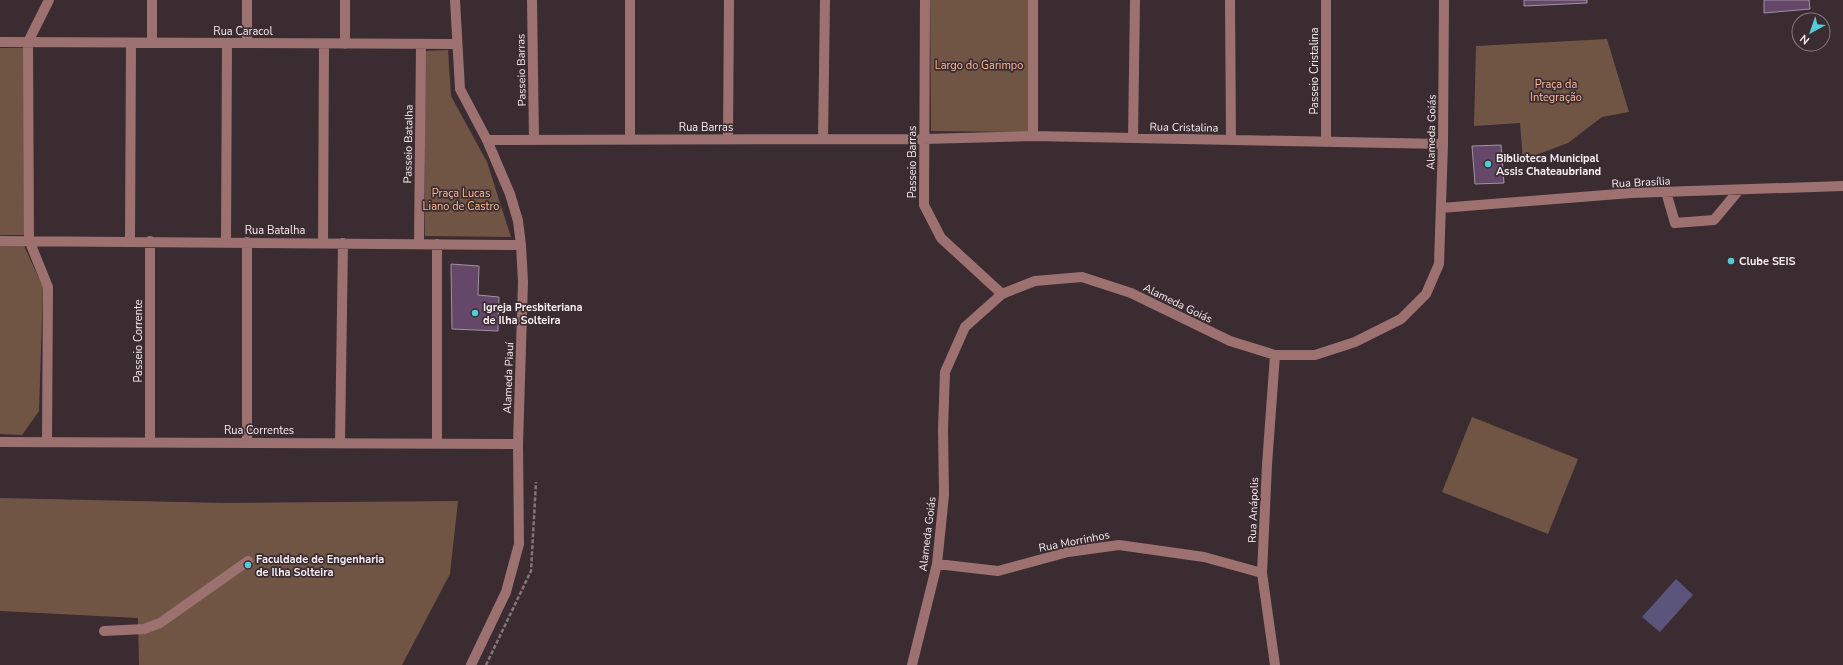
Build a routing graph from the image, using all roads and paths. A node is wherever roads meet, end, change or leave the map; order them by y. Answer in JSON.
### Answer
{"nodes":[{"id":1,"x":49,"y":0,"type":"edge"},
{"id":2,"x":152,"y":0,"type":"edge"},
{"id":3,"x":247,"y":0,"type":"edge"},
{"id":4,"x":345,"y":0,"type":"edge"},
{"id":5,"x":455,"y":0,"type":"edge"},
{"id":6,"x":532,"y":0,"type":"edge"},
{"id":7,"x":630,"y":0,"type":"edge"},
{"id":8,"x":730,"y":0,"type":"edge"},
{"id":9,"x":825,"y":0,"type":"edge"},
{"id":10,"x":925,"y":0,"type":"edge"},
{"id":11,"x":1033,"y":0,"type":"edge"},
{"id":12,"x":1135,"y":0,"type":"edge"},
{"id":13,"x":1230,"y":0,"type":"edge"},
{"id":14,"x":1326,"y":0,"type":"edge"},
{"id":15,"x":1444,"y":0,"type":"edge"},
{"id":16,"x":0,"y":42,"type":"edge"},
{"id":17,"x":28,"y":42,"type":"junction"},
{"id":18,"x":130,"y":43,"type":"junction"},
{"id":19,"x":152,"y":43,"type":"junction"},
{"id":20,"x":227,"y":43,"type":"junction"},
{"id":21,"x":247,"y":43,"type":"junction"},
{"id":22,"x":324,"y":44,"type":"junction"},
{"id":23,"x":345,"y":44,"type":"junction"},
{"id":24,"x":421,"y":44,"type":"junction"},
{"id":25,"x":457,"y":44,"type":"junction"},
{"id":26,"x":1033,"y":136,"type":"junction"},
{"id":27,"x":1133,"y":138,"type":"junction"},
{"id":28,"x":630,"y":139,"type":"junction"},
{"id":29,"x":728,"y":139,"type":"junction"},
{"id":30,"x":823,"y":139,"type":"junction"},
{"id":31,"x":924,"y":139,"type":"junction"},
{"id":32,"x":487,"y":140,"type":"junction"},
{"id":33,"x":534,"y":140,"type":"junction"},
{"id":34,"x":1231,"y":140,"type":"junction"},
{"id":35,"x":1326,"y":142,"type":"junction"},
{"id":36,"x":1443,"y":144,"type":"junction"},
{"id":37,"x":1843,"y":186,"type":"edge"},
{"id":38,"x":1739,"y":190,"type":"junction"},
{"id":39,"x":1666,"y":192,"type":"junction"},
{"id":40,"x":1441,"y":208,"type":"junction"},
{"id":41,"x":29,"y":240,"type":"junction"},
{"id":42,"x":0,"y":241,"type":"edge"},
{"id":43,"x":130,"y":241,"type":"junction"},
{"id":44,"x":150,"y":241,"type":"junction"},
{"id":45,"x":226,"y":242,"type":"junction"},
{"id":46,"x":247,"y":242,"type":"junction"},
{"id":47,"x":323,"y":243,"type":"junction"},
{"id":48,"x":343,"y":243,"type":"junction"},
{"id":49,"x":419,"y":244,"type":"junction"},
{"id":50,"x":437,"y":244,"type":"junction"},
{"id":51,"x":521,"y":245,"type":"junction"},
{"id":52,"x":1002,"y":294,"type":"junction"},
{"id":53,"x":1276,"y":355,"type":"junction"},
{"id":54,"x":47,"y":441,"type":"junction"},
{"id":55,"x":0,"y":442,"type":"edge"},
{"id":56,"x":150,"y":442,"type":"junction"},
{"id":57,"x":247,"y":442,"type":"junction"},
{"id":58,"x":340,"y":443,"type":"junction"},
{"id":59,"x":437,"y":443,"type":"junction"},
{"id":60,"x":518,"y":444,"type":"junction"},
{"id":61,"x":248,"y":561,"type":"dead end"},
{"id":62,"x":937,"y":564,"type":"junction"},
{"id":63,"x":1262,"y":573,"type":"junction"},
{"id":64,"x":104,"y":631,"type":"dead end"},
{"id":65,"x":471,"y":665,"type":"edge"},
{"id":66,"x":912,"y":665,"type":"edge"},
{"id":67,"x":1275,"y":665,"type":"edge"}],
"edges":[{"from":1,"to":17,"type":"street"},
{"from":2,"to":19,"type":"street"},
{"from":3,"to":21,"type":"street"},
{"from":4,"to":23,"type":"street"},
{"from":5,"to":25,"type":"street","name":"Alameda Piauí"},
{"from":6,"to":33,"type":"street","name":"Passeio Barras"},
{"from":7,"to":28,"type":"street"},
{"from":8,"to":29,"type":"street"},
{"from":9,"to":30,"type":"street"},
{"from":10,"to":31,"type":"street","name":"Passeio Barras"},
{"from":11,"to":26,"type":"street"},
{"from":12,"to":27,"type":"street"},
{"from":13,"to":34,"type":"street"},
{"from":14,"to":35,"type":"street","name":"Passeio Cristalina"},
{"from":15,"to":36,"type":"street","name":"Alameda Goiás"},
{"from":16,"to":17,"type":"street","name":"Rua Caracol"},
{"from":17,"to":18,"type":"street","name":"Rua Caracol"},
{"from":17,"to":41,"type":"street"},
{"from":18,"to":19,"type":"street","name":"Rua Caracol"},
{"from":18,"to":43,"type":"street"},
{"from":19,"to":20,"type":"street","name":"Rua Caracol"},
{"from":20,"to":21,"type":"street","name":"Rua Caracol"},
{"from":20,"to":45,"type":"street"},
{"from":21,"to":22,"type":"street","name":"Rua Caracol"},
{"from":22,"to":23,"type":"street","name":"Rua Caracol"},
{"from":22,"to":47,"type":"street"},
{"from":23,"to":24,"type":"street","name":"Rua Caracol"},
{"from":24,"to":25,"type":"street","name":"Rua Caracol"},
{"from":24,"to":49,"type":"street","name":"Passeio Batalha"},
{"from":25,"to":32,"type":"street","name":"Alameda Piauí"},
{"from":26,"to":27,"type":"street","name":"Rua Cristalina"},
{"from":26,"to":31,"type":"street","name":"Rua Cristalina"},
{"from":27,"to":34,"type":"street","name":"Rua Cristalina"},
{"from":28,"to":29,"type":"street","name":"Rua Barras"},
{"from":28,"to":33,"type":"street","name":"Rua Barras"},
{"from":29,"to":30,"type":"street","name":"Rua Barras"},
{"from":30,"to":31,"type":"street","name":"Rua Barras"},
{"from":31,"to":52,"type":"street","name":"Passeio Barras"},
{"from":32,"to":33,"type":"street","name":"Rua Barras"},
{"from":32,"to":51,"type":"street","name":"Alameda Piauí"},
{"from":34,"to":35,"type":"street","name":"Rua Cristalina"},
{"from":35,"to":36,"type":"street","name":"Rua Cristalina"},
{"from":36,"to":40,"type":"street","name":"Alameda Goiás"},
{"from":37,"to":38,"type":"street","name":"Rua Brasília"},
{"from":38,"to":39,"type":"street","name":"Rua Brasília"},
{"from":38,"to":39,"type":"street"},
{"from":39,"to":40,"type":"street","name":"Rua Brasília"},
{"from":40,"to":53,"type":"street","name":"Alameda Goiás"},
{"from":41,"to":42,"type":"street","name":"Rua Batalha"},
{"from":41,"to":43,"type":"street","name":"Rua Batalha"},
{"from":41,"to":54,"type":"street"},
{"from":43,"to":44,"type":"street","name":"Rua Batalha"},
{"from":44,"to":45,"type":"street","name":"Rua Batalha"},
{"from":44,"to":56,"type":"street","name":"Passeio Corrente"},
{"from":45,"to":46,"type":"street","name":"Rua Batalha"},
{"from":46,"to":47,"type":"street","name":"Rua Batalha"},
{"from":46,"to":57,"type":"street"},
{"from":47,"to":48,"type":"street","name":"Rua Batalha"},
{"from":48,"to":49,"type":"street","name":"Rua Batalha"},
{"from":48,"to":58,"type":"street"},
{"from":49,"to":50,"type":"street","name":"Rua Batalha"},
{"from":50,"to":51,"type":"street","name":"Rua Batalha"},
{"from":50,"to":59,"type":"street"},
{"from":51,"to":60,"type":"street","name":"Alameda Piauí"},
{"from":52,"to":53,"type":"street","name":"Alameda Goiás"},
{"from":52,"to":62,"type":"street","name":"Alameda Goiás"},
{"from":53,"to":63,"type":"street","name":"Rua Anápolis"},
{"from":54,"to":55,"type":"street","name":"Rua Correntes"},
{"from":54,"to":56,"type":"street","name":"Rua Correntes"},
{"from":56,"to":57,"type":"street","name":"Rua Correntes"},
{"from":57,"to":58,"type":"street","name":"Rua Correntes"},
{"from":58,"to":59,"type":"street","name":"Rua Correntes"},
{"from":59,"to":60,"type":"street","name":"Rua Correntes"},
{"from":60,"to":65,"type":"street","name":"Alameda Piauí"},
{"from":61,"to":64,"type":"street"},
{"from":62,"to":63,"type":"street","name":"Rua Morrinhos"},
{"from":62,"to":66,"type":"street","name":"Alameda Goiás"},
{"from":63,"to":67,"type":"street","name":"Rua Anápolis"}]}
